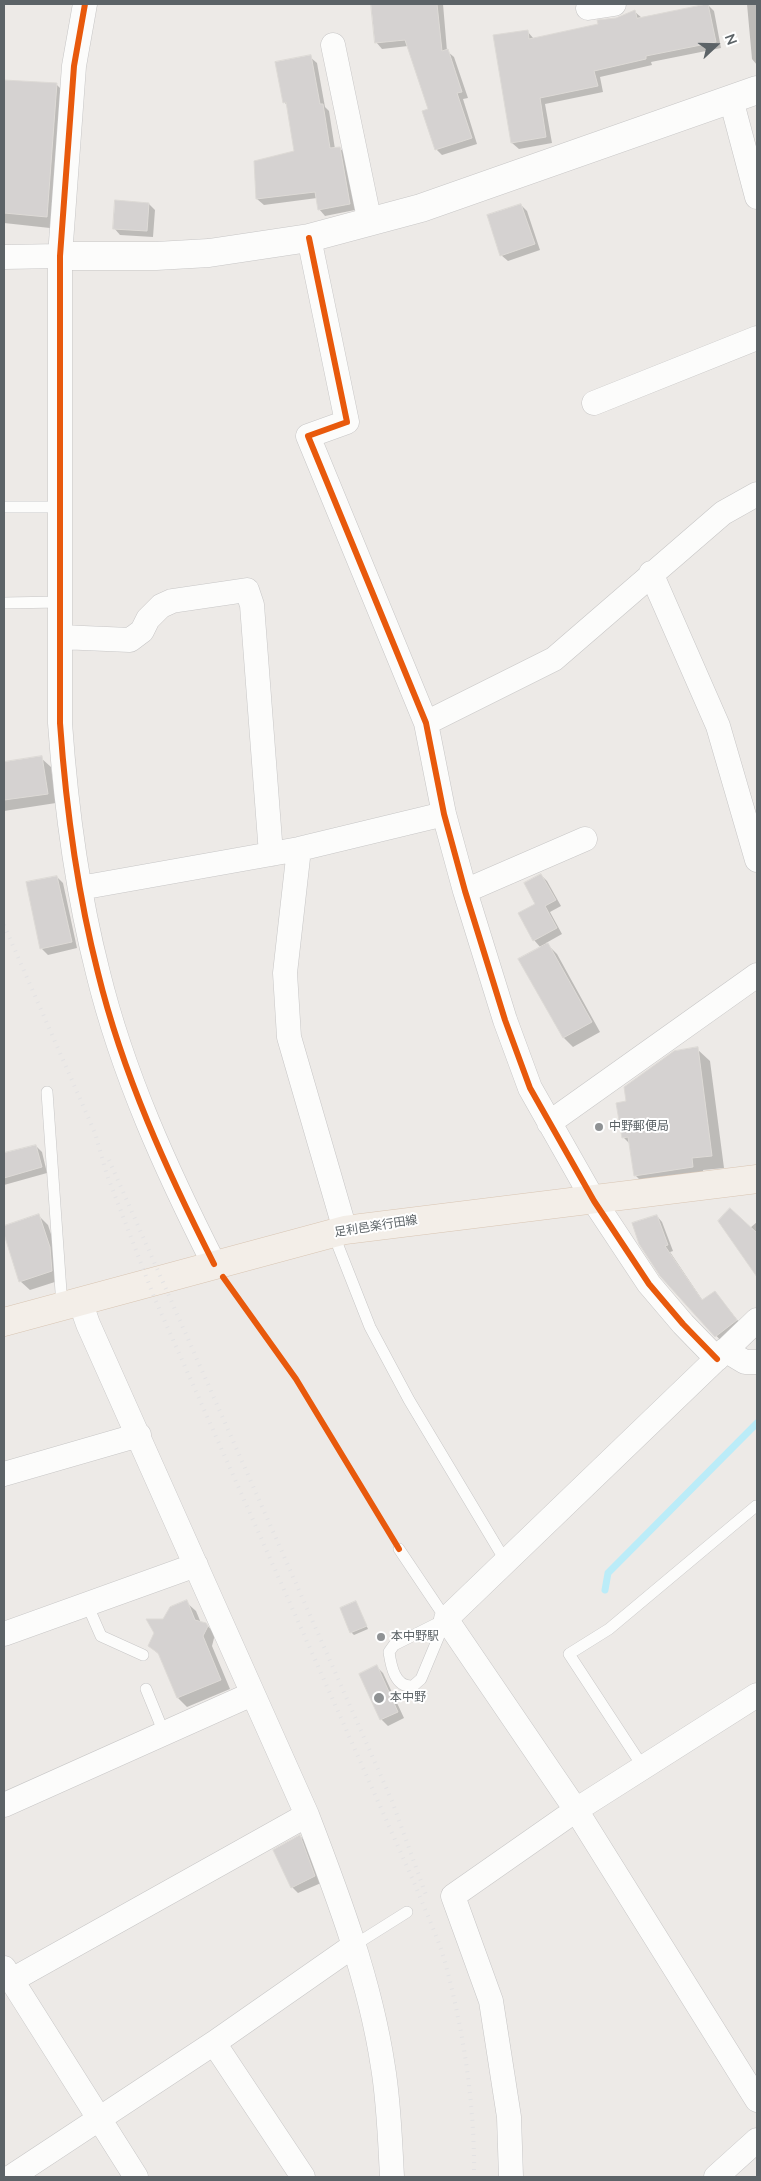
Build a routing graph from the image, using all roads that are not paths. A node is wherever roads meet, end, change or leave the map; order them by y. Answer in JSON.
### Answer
{"nodes":[{"id":1,"x":85,"y":4,"type":"edge"},
{"id":2,"x":614,"y":4,"type":"edge"},
{"id":3,"x":588,"y":8,"type":"dead end"},
{"id":4,"x":333,"y":45,"type":"dead end"},
{"id":5,"x":757,"y":90,"type":"edge"},
{"id":6,"x":732,"y":99,"type":"junction"},
{"id":7,"x":757,"y":197,"type":"edge"},
{"id":8,"x":370,"y":223,"type":"junction"},
{"id":9,"x":309,"y":238,"type":"junction"},
{"id":10,"x":60,"y":256,"type":"junction"},
{"id":11,"x":4,"y":257,"type":"edge"},
{"id":12,"x":757,"y":338,"type":"edge"},
{"id":13,"x":594,"y":402,"type":"dead end"},
{"id":14,"x":757,"y":494,"type":"edge"},
{"id":15,"x":4,"y":507,"type":"edge"},
{"id":16,"x":61,"y":507,"type":"junction"},
{"id":17,"x":651,"y":573,"type":"junction"},
{"id":18,"x":4,"y":602,"type":"edge"},
{"id":19,"x":60,"y":602,"type":"junction"},
{"id":20,"x":60,"y":637,"type":"junction"},
{"id":21,"x":426,"y":723,"type":"junction"},
{"id":22,"x":444,"y":814,"type":"junction"},
{"id":23,"x":585,"y":839,"type":"dead end"},
{"id":24,"x":299,"y":849,"type":"junction"},
{"id":25,"x":271,"y":854,"type":"junction"},
{"id":26,"x":757,"y":860,"type":"edge"},
{"id":27,"x":80,"y":888,"type":"junction"},
{"id":28,"x":465,"y":891,"type":"junction"},
{"id":29,"x":757,"y":975,"type":"edge"},
{"id":30,"x":47,"y":1092,"type":"dead end"},
{"id":31,"x":549,"y":1123,"type":"junction"},
{"id":32,"x":757,"y":1179,"type":"edge"},
{"id":33,"x":594,"y":1201,"type":"junction"},
{"id":34,"x":339,"y":1232,"type":"junction"},
{"id":35,"x":214,"y":1264,"type":"junction"},
{"id":36,"x":71,"y":1303,"type":"junction"},
{"id":37,"x":757,"y":1320,"type":"edge"},
{"id":38,"x":4,"y":1322,"type":"edge"},
{"id":39,"x":721,"y":1355,"type":"junction"},
{"id":40,"x":757,"y":1362,"type":"edge"},
{"id":41,"x":138,"y":1435,"type":"junction"},
{"id":42,"x":4,"y":1474,"type":"edge"},
{"id":43,"x":756,"y":1506,"type":"dead end"},
{"id":44,"x":400,"y":1549,"type":"dead end"},
{"id":45,"x":506,"y":1562,"type":"junction"},
{"id":46,"x":196,"y":1565,"type":"junction"},
{"id":47,"x":88,"y":1604,"type":"junction"},
{"id":48,"x":446,"y":1619,"type":"junction"},
{"id":49,"x":4,"y":1634,"type":"edge"},
{"id":50,"x":143,"y":1655,"type":"dead end"},
{"id":51,"x":146,"y":1689,"type":"dead end"},
{"id":52,"x":252,"y":1694,"type":"junction"},
{"id":53,"x":757,"y":1695,"type":"edge"},
{"id":54,"x":164,"y":1733,"type":"junction"},
{"id":55,"x":643,"y":1768,"type":"junction"},
{"id":56,"x":4,"y":1805,"type":"edge"},
{"id":57,"x":576,"y":1810,"type":"junction"},
{"id":58,"x":307,"y":1815,"type":"junction"},
{"id":59,"x":407,"y":1912,"type":"dead end"},
{"id":60,"x":353,"y":1946,"type":"junction"},
{"id":61,"x":8,"y":1974,"type":"edge"},
{"id":62,"x":214,"y":2043,"type":"junction"},
{"id":63,"x":757,"y":2100,"type":"edge"},
{"id":64,"x":99,"y":2118,"type":"junction"},
{"id":65,"x":757,"y":2140,"type":"edge"},
{"id":66,"x":10,"y":2177,"type":"edge"},
{"id":67,"x":136,"y":2177,"type":"edge"},
{"id":68,"x":303,"y":2177,"type":"edge"},
{"id":69,"x":392,"y":2177,"type":"edge"},
{"id":70,"x":511,"y":2177,"type":"edge"},
{"id":71,"x":716,"y":2177,"type":"edge"}],
"edges":[{"from":1,"to":10,"type":"street"},
{"from":2,"to":3,"type":"street"},
{"from":4,"to":8,"type":"street"},
{"from":5,"to":6,"type":"street"},
{"from":6,"to":7,"type":"street"},
{"from":6,"to":8,"type":"street"},
{"from":8,"to":9,"type":"street"},
{"from":9,"to":10,"type":"street"},
{"from":9,"to":21,"type":"street"},
{"from":10,"to":11,"type":"street"},
{"from":10,"to":16,"type":"street"},
{"from":12,"to":13,"type":"street"},
{"from":14,"to":17,"type":"street"},
{"from":15,"to":16,"type":"lane"},
{"from":16,"to":19,"type":"street"},
{"from":17,"to":21,"type":"street"},
{"from":17,"to":26,"type":"street"},
{"from":18,"to":19,"type":"lane"},
{"from":19,"to":20,"type":"street"},
{"from":20,"to":25,"type":"street"},
{"from":20,"to":27,"type":"street"},
{"from":21,"to":22,"type":"street"},
{"from":22,"to":24,"type":"street"},
{"from":22,"to":28,"type":"street"},
{"from":23,"to":28,"type":"street"},
{"from":24,"to":25,"type":"street"},
{"from":24,"to":34,"type":"street"},
{"from":25,"to":27,"type":"street"},
{"from":27,"to":35,"type":"street"},
{"from":28,"to":31,"type":"street"},
{"from":29,"to":31,"type":"street"},
{"from":30,"to":36,"type":"lane"},
{"from":31,"to":33,"type":"street"},
{"from":32,"to":33,"type":"main road","name":"足利邑楽行田線"},
{"from":33,"to":34,"type":"main road","name":"足利邑楽行田線"},
{"from":33,"to":39,"type":"street"},
{"from":34,"to":35,"type":"main road","name":"足利邑楽行田線"},
{"from":34,"to":45,"type":"lane"},
{"from":35,"to":36,"type":"main road","name":"足利邑楽行田線"},
{"from":36,"to":38,"type":"main road","name":"足利邑楽行田線"},
{"from":36,"to":41,"type":"street"},
{"from":37,"to":39,"type":"street"},
{"from":39,"to":40,"type":"street"},
{"from":39,"to":45,"type":"street"},
{"from":41,"to":42,"type":"street"},
{"from":41,"to":46,"type":"street"},
{"from":43,"to":55,"type":"lane"},
{"from":44,"to":48,"type":"lane"},
{"from":45,"to":48,"type":"street"},
{"from":46,"to":47,"type":"street"},
{"from":46,"to":52,"type":"street"},
{"from":47,"to":49,"type":"street"},
{"from":47,"to":50,"type":"lane"},
{"from":48,"to":48,"type":"lane"},
{"from":48,"to":57,"type":"street"},
{"from":51,"to":54,"type":"lane"},
{"from":52,"to":54,"type":"street"},
{"from":52,"to":58,"type":"street"},
{"from":53,"to":55,"type":"street"},
{"from":54,"to":56,"type":"street"},
{"from":55,"to":57,"type":"street"},
{"from":57,"to":63,"type":"street"},
{"from":57,"to":70,"type":"street"},
{"from":58,"to":60,"type":"street"},
{"from":58,"to":61,"type":"street"},
{"from":59,"to":60,"type":"lane"},
{"from":60,"to":62,"type":"street"},
{"from":60,"to":69,"type":"street"},
{"from":61,"to":64,"type":"street"},
{"from":62,"to":64,"type":"street"},
{"from":62,"to":68,"type":"street"},
{"from":64,"to":66,"type":"street"},
{"from":64,"to":67,"type":"street"},
{"from":65,"to":71,"type":"street"}]}
